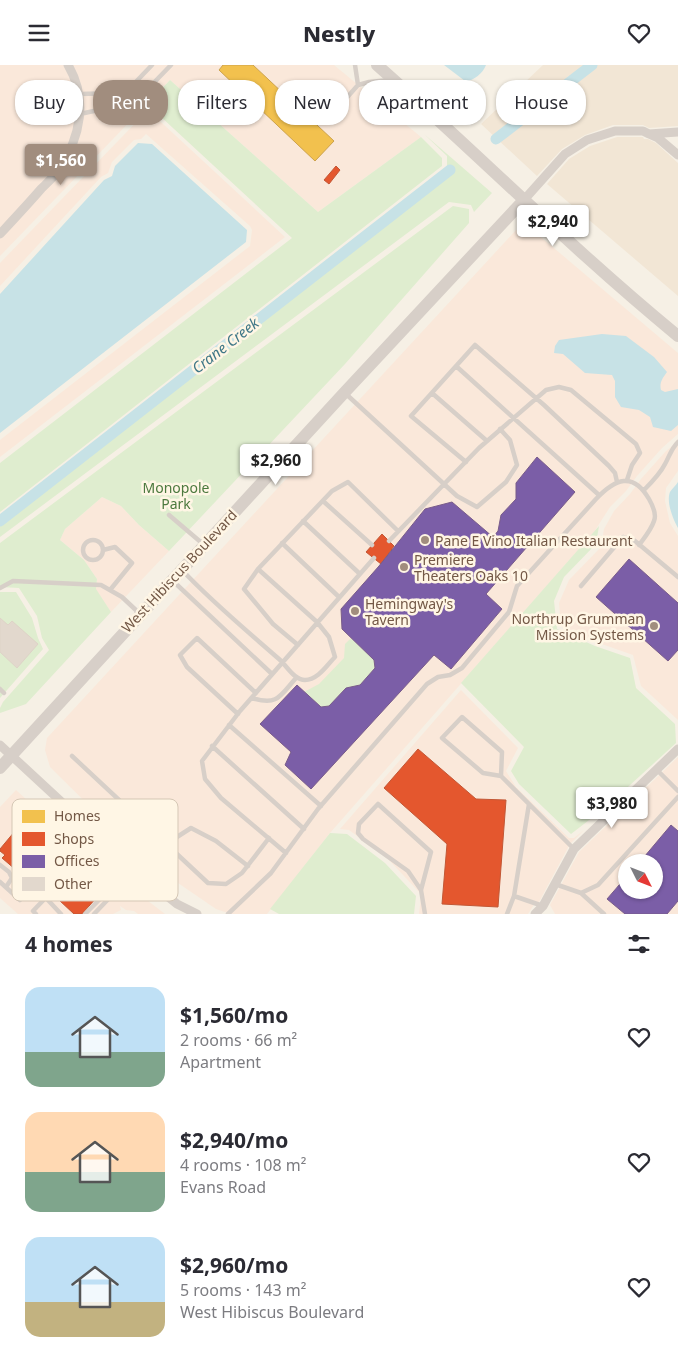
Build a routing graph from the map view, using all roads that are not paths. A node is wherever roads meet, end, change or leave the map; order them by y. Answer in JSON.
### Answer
{"nodes":[{"id":1,"x":68,"y":65,"type":"edge"},
{"id":2,"x":152,"y":65,"type":"edge"},
{"id":3,"x":171,"y":65,"type":"edge"},
{"id":4,"x":355,"y":65,"type":"edge"},
{"id":5,"x":377,"y":65,"type":"edge"},
{"id":6,"x":76,"y":80,"type":"edge"},
{"id":7,"x":394,"y":80,"type":"edge"},
{"id":8,"x":358,"y":85,"type":"joint"},
{"id":9,"x":83,"y":94,"type":"edge"},
{"id":10,"x":349,"y":95,"type":"edge"},
{"id":11,"x":83,"y":113,"type":"edge"},
{"id":12,"x":77,"y":125,"type":"edge"},
{"id":13,"x":442,"y":125,"type":"edge"},
{"id":14,"x":678,"y":132,"type":"edge"},
{"id":15,"x":649,"y":133,"type":"junction"},
{"id":16,"x":678,"y":155,"type":"edge"},
{"id":17,"x":524,"y":201,"type":"junction"},
{"id":18,"x":0,"y":234,"type":"edge"},
{"id":19,"x":678,"y":336,"type":"edge"},
{"id":20,"x":456,"y":366,"type":"junction"},
{"id":21,"x":344,"y":393,"type":"junction"},
{"id":22,"x":432,"y":393,"type":"junction"},
{"id":23,"x":536,"y":398,"type":"junction"},
{"id":24,"x":512,"y":418,"type":"junction"},
{"id":25,"x":500,"y":429,"type":"junction"},
{"id":26,"x":487,"y":441,"type":"junction"},
{"id":27,"x":678,"y":442,"type":"edge"},
{"id":28,"x":466,"y":462,"type":"junction"},
{"id":29,"x":627,"y":480,"type":"junction"},
{"id":30,"x":617,"y":482,"type":"junction"},
{"id":31,"x":444,"y":483,"type":"junction"},
{"id":32,"x":644,"y":490,"type":"junction"},
{"id":33,"x":599,"y":495,"type":"junction"},
{"id":34,"x":323,"y":501,"type":"junction"},
{"id":35,"x":169,"y":515,"type":"dead end"},
{"id":36,"x":303,"y":521,"type":"junction"},
{"id":37,"x":398,"y":531,"type":"junction"},
{"id":38,"x":389,"y":541,"type":"dead end"},
{"id":39,"x":282,"y":543,"type":"junction"},
{"id":40,"x":204,"y":545,"type":"junction"},
{"id":41,"x":372,"y":545,"type":"dead end"},
{"id":42,"x":639,"y":545,"type":"junction"},
{"id":43,"x":103,"y":550,"type":"junction"},
{"id":44,"x":374,"y":558,"type":"dead end"},
{"id":45,"x":181,"y":569,"type":"junction"},
{"id":46,"x":258,"y":569,"type":"junction"},
{"id":47,"x":360,"y":574,"type":"junction"},
{"id":48,"x":678,"y":577,"type":"edge"},
{"id":49,"x":172,"y":580,"type":"junction"},
{"id":50,"x":581,"y":586,"type":"dead end"},
{"id":51,"x":0,"y":587,"type":"edge"},
{"id":52,"x":110,"y":590,"type":"junction"},
{"id":53,"x":339,"y":597,"type":"junction"},
{"id":54,"x":140,"y":613,"type":"junction"},
{"id":55,"x":317,"y":622,"type":"junction"},
{"id":56,"x":298,"y":645,"type":"junction"},
{"id":57,"x":282,"y":662,"type":"junction"},
{"id":58,"x":272,"y":674,"type":"junction"},
{"id":59,"x":296,"y":678,"type":"junction"},
{"id":60,"x":0,"y":689,"type":"edge"},
{"id":61,"x":4,"y":693,"type":"dead end"},
{"id":62,"x":256,"y":693,"type":"junction"},
{"id":63,"x":252,"y":698,"type":"junction"},
{"id":64,"x":238,"y":713,"type":"junction"},
{"id":65,"x":229,"y":725,"type":"junction"},
{"id":66,"x":0,"y":745,"type":"edge"},
{"id":67,"x":212,"y":746,"type":"junction"},
{"id":68,"x":678,"y":750,"type":"edge"},
{"id":69,"x":11,"y":755,"type":"junction"},
{"id":70,"x":72,"y":755,"type":"dead end"},
{"id":71,"x":0,"y":767,"type":"edge"},
{"id":72,"x":656,"y":769,"type":"junction"},
{"id":73,"x":501,"y":776,"type":"junction"},
{"id":74,"x":678,"y":791,"type":"edge"},
{"id":75,"x":678,"y":797,"type":"edge"},
{"id":76,"x":59,"y":799,"type":"edge"},
{"id":77,"x":118,"y":799,"type":"edge"},
{"id":78,"x":529,"y":804,"type":"junction"},
{"id":79,"x":321,"y":806,"type":"junction"},
{"id":80,"x":304,"y":829,"type":"junction"},
{"id":81,"x":178,"y":836,"type":"edge"},
{"id":82,"x":269,"y":839,"type":"junction"},
{"id":83,"x":574,"y":849,"type":"junction"},
{"id":84,"x":286,"y":853,"type":"junction"},
{"id":85,"x":178,"y":855,"type":"edge"},
{"id":86,"x":0,"y":865,"type":"edge"},
{"id":87,"x":248,"y":866,"type":"junction"},
{"id":88,"x":0,"y":881,"type":"edge"},
{"id":89,"x":555,"y":884,"type":"junction"},
{"id":90,"x":6,"y":887,"type":"junction"},
{"id":91,"x":421,"y":890,"type":"junction"},
{"id":92,"x":12,"y":893,"type":"edge"},
{"id":93,"x":581,"y":893,"type":"junction"},
{"id":94,"x":514,"y":896,"type":"junction"},
{"id":95,"x":43,"y":901,"type":"edge"},
{"id":96,"x":49,"y":901,"type":"edge"},
{"id":97,"x":98,"y":901,"type":"edge"},
{"id":98,"x":105,"y":901,"type":"edge"},
{"id":99,"x":173,"y":901,"type":"edge"},
{"id":100,"x":543,"y":906,"type":"junction"},
{"id":101,"x":36,"y":914,"type":"edge"},
{"id":102,"x":61,"y":914,"type":"edge"},
{"id":103,"x":85,"y":914,"type":"edge"},
{"id":104,"x":94,"y":914,"type":"edge"},
{"id":105,"x":197,"y":914,"type":"edge"},
{"id":106,"x":228,"y":914,"type":"edge"},
{"id":107,"x":425,"y":914,"type":"edge"},
{"id":108,"x":507,"y":914,"type":"edge"},
{"id":109,"x":535,"y":914,"type":"edge"},
{"id":110,"x":548,"y":914,"type":"edge"},
{"id":111,"x":604,"y":914,"type":"edge"}],
"edges":[{"from":1,"to":6,"type":"street"},
{"from":2,"to":9,"type":"lane"},
{"from":3,"to":11,"type":"lane"},
{"from":4,"to":8,"type":"lane"},
{"from":5,"to":7,"type":"street"},
{"from":8,"to":10,"type":"lane"},
{"from":12,"to":18,"type":"street"},
{"from":13,"to":17,"type":"street"},
{"from":14,"to":15,"type":"street"},
{"from":15,"to":16,"type":"street"},
{"from":15,"to":17,"type":"street"},
{"from":17,"to":19,"type":"street"},
{"from":17,"to":21,"type":"street","name":"West Hibiscus Boulevard"},
{"from":20,"to":22,"type":"lane"},
{"from":20,"to":23,"type":"lane"},
{"from":20,"to":24,"type":"lane"},
{"from":21,"to":31,"type":"lane"},
{"from":21,"to":40,"type":"street","name":"West Hibiscus Boulevard"},
{"from":22,"to":26,"type":"lane"},
{"from":22,"to":28,"type":"lane"},
{"from":23,"to":24,"type":"lane"},
{"from":23,"to":29,"type":"lane"},
{"from":23,"to":30,"type":"lane"},
{"from":24,"to":25,"type":"lane"},
{"from":24,"to":33,"type":"lane"},
{"from":25,"to":26,"type":"lane"},
{"from":25,"to":31,"type":"lane"},
{"from":26,"to":28,"type":"lane"},
{"from":27,"to":32,"type":"lane"},
{"from":28,"to":31,"type":"lane"},
{"from":29,"to":30,"type":"lane"},
{"from":29,"to":32,"type":"lane"},
{"from":30,"to":33,"type":"lane"},
{"from":31,"to":37,"type":"lane"},
{"from":32,"to":42,"type":"lane"},
{"from":33,"to":79,"type":"lane"},
{"from":34,"to":36,"type":"lane"},
{"from":34,"to":37,"type":"lane"},
{"from":34,"to":41,"type":"lane"},
{"from":35,"to":40,"type":"lane"},
{"from":36,"to":39,"type":"lane"},
{"from":36,"to":47,"type":"lane"},
{"from":37,"to":38,"type":"lane"},
{"from":39,"to":46,"type":"lane"},
{"from":39,"to":53,"type":"lane"},
{"from":40,"to":45,"type":"street","name":"West Hibiscus Boulevard"},
{"from":42,"to":48,"type":"lane"},
{"from":42,"to":50,"type":"lane"},
{"from":43,"to":43,"type":"lane"},
{"from":43,"to":52,"type":"lane"},
{"from":44,"to":47,"type":"lane"},
{"from":45,"to":49,"type":"street","name":"West Hibiscus Boulevard"},
{"from":45,"to":57,"type":"lane"},
{"from":46,"to":55,"type":"lane"},
{"from":46,"to":56,"type":"lane"},
{"from":47,"to":53,"type":"lane"},
{"from":49,"to":54,"type":"street","name":"West Hibiscus Boulevard"},
{"from":49,"to":58,"type":"lane"},
{"from":51,"to":52,"type":"lane"},
{"from":52,"to":54,"type":"lane"},
{"from":53,"to":55,"type":"lane"},
{"from":54,"to":69,"type":"street","name":"West Hibiscus Boulevard"},
{"from":55,"to":56,"type":"lane"},
{"from":55,"to":59,"type":"lane"},
{"from":56,"to":57,"type":"lane"},
{"from":57,"to":58,"type":"lane"},
{"from":57,"to":59,"type":"lane"},
{"from":58,"to":62,"type":"lane"},
{"from":59,"to":63,"type":"lane"},
{"from":60,"to":61,"type":"lane"},
{"from":62,"to":63,"type":"lane"},
{"from":62,"to":64,"type":"lane"},
{"from":63,"to":64,"type":"lane"},
{"from":64,"to":65,"type":"lane"},
{"from":65,"to":67,"type":"lane"},
{"from":65,"to":79,"type":"lane"},
{"from":66,"to":69,"type":"street"},
{"from":67,"to":80,"type":"lane"},
{"from":67,"to":82,"type":"lane"},
{"from":68,"to":72,"type":"street"},
{"from":69,"to":71,"type":"street","name":"West Hibiscus Boulevard"},
{"from":69,"to":76,"type":"street"},
{"from":70,"to":77,"type":"lane"},
{"from":72,"to":74,"type":"lane"},
{"from":72,"to":83,"type":"street"},
{"from":73,"to":73,"type":"lane"},
{"from":73,"to":78,"type":"lane"},
{"from":75,"to":93,"type":"lane"},
{"from":78,"to":83,"type":"lane"},
{"from":78,"to":94,"type":"lane"},
{"from":79,"to":80,"type":"lane"},
{"from":80,"to":84,"type":"lane"},
{"from":81,"to":87,"type":"lane"},
{"from":82,"to":84,"type":"lane"},
{"from":82,"to":87,"type":"lane"},
{"from":83,"to":89,"type":"street"},
{"from":84,"to":106,"type":"lane"},
{"from":85,"to":87,"type":"lane"},
{"from":86,"to":90,"type":"lane"},
{"from":88,"to":90,"type":"lane"},
{"from":89,"to":93,"type":"lane"},
{"from":89,"to":100,"type":"street"},
{"from":90,"to":92,"type":"lane"},
{"from":91,"to":91,"type":"lane"},
{"from":91,"to":107,"type":"lane"},
{"from":93,"to":111,"type":"lane"},
{"from":94,"to":100,"type":"lane"},
{"from":94,"to":108,"type":"lane"},
{"from":95,"to":101,"type":"lane"},
{"from":96,"to":102,"type":"lane"},
{"from":97,"to":103,"type":"lane"},
{"from":98,"to":104,"type":"lane"},
{"from":99,"to":105,"type":"street"},
{"from":100,"to":109,"type":"street"},
{"from":100,"to":110,"type":"street"}]}
